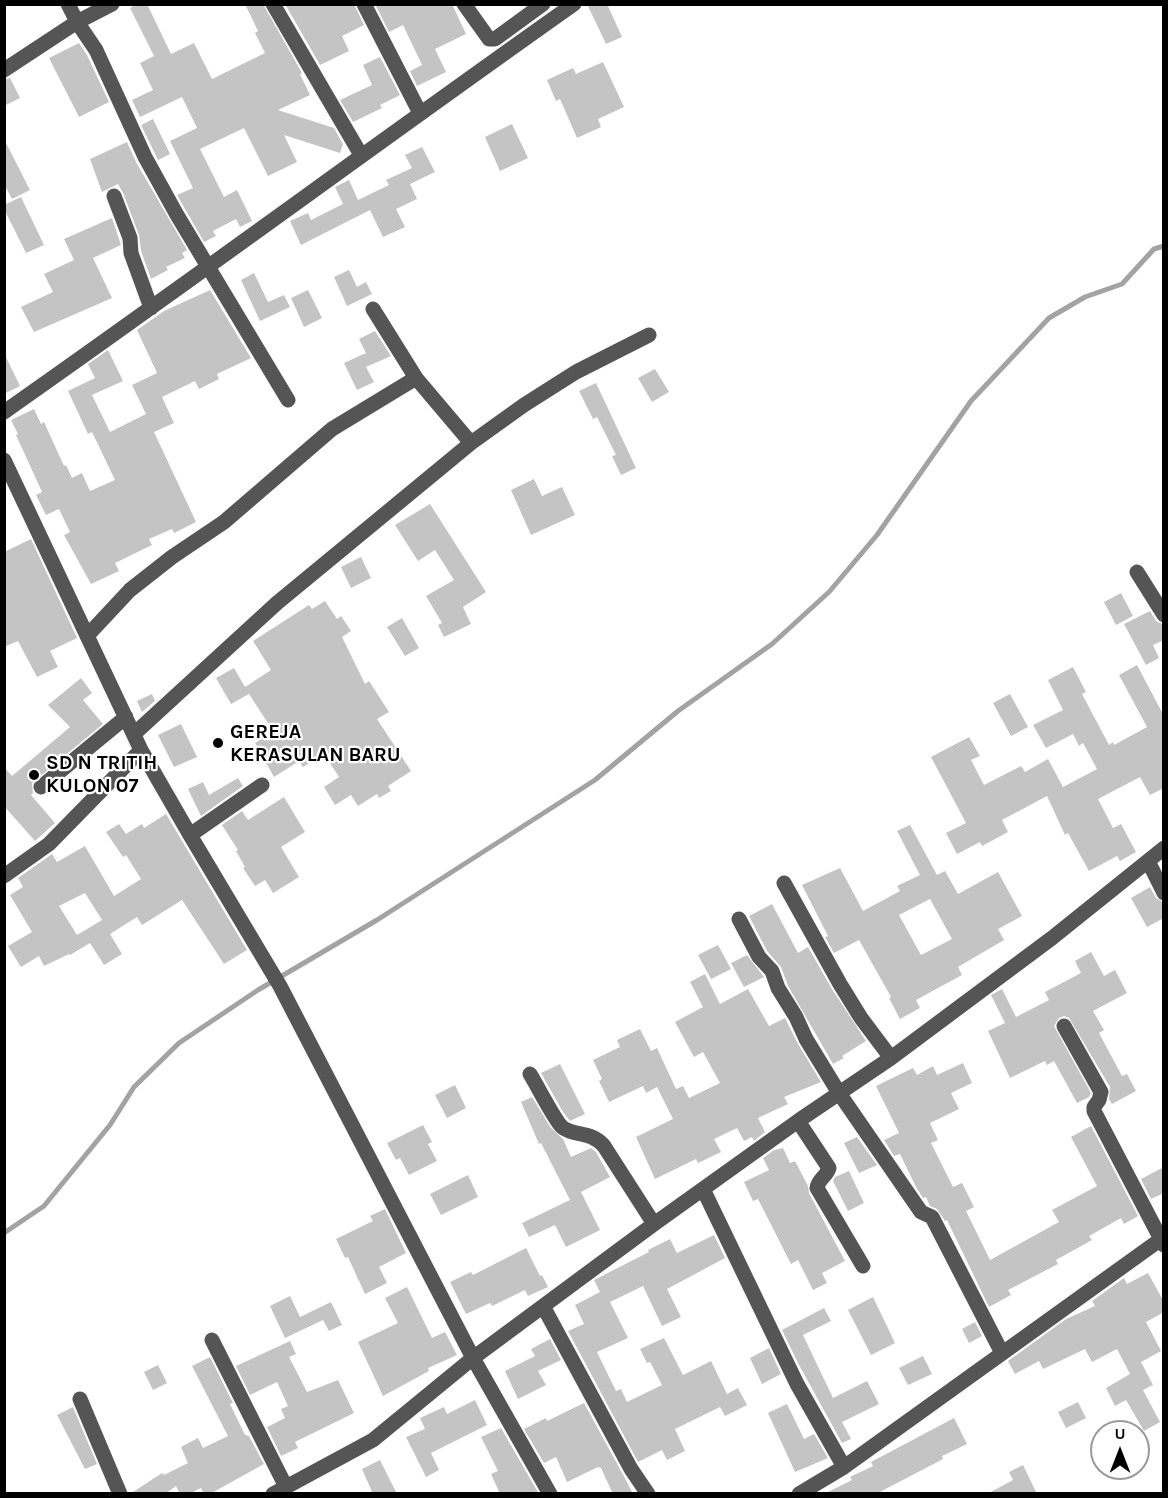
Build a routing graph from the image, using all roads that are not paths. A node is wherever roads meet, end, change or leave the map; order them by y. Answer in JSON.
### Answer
{"nodes":[{"id":1,"x":68,"y":4,"type":"edge"},
{"id":2,"x":112,"y":4,"type":"edge"},
{"id":3,"x":273,"y":4,"type":"edge"},
{"id":4,"x":364,"y":4,"type":"edge"},
{"id":5,"x":464,"y":4,"type":"edge"},
{"id":6,"x":543,"y":4,"type":"edge"},
{"id":7,"x":574,"y":4,"type":"edge"},
{"id":8,"x":77,"y":22,"type":"junction"},
{"id":9,"x":4,"y":70,"type":"edge"},
{"id":10,"x":420,"y":113,"type":"junction"},
{"id":11,"x":360,"y":155,"type":"junction"},
{"id":12,"x":114,"y":196,"type":"dead end"},
{"id":13,"x":208,"y":267,"type":"junction"},
{"id":14,"x":151,"y":308,"type":"junction"},
{"id":15,"x":373,"y":309,"type":"dead end"},
{"id":16,"x":649,"y":335,"type":"dead end"},
{"id":17,"x":416,"y":378,"type":"junction"},
{"id":18,"x":288,"y":400,"type":"dead end"},
{"id":19,"x":4,"y":412,"type":"edge"},
{"id":20,"x":471,"y":443,"type":"junction"},
{"id":21,"x":4,"y":460,"type":"edge"},
{"id":22,"x":1137,"y":572,"type":"dead end"},
{"id":23,"x":1164,"y":615,"type":"edge"},
{"id":24,"x":87,"y":636,"type":"junction"},
{"id":25,"x":126,"y":717,"type":"junction"},
{"id":26,"x":134,"y":734,"type":"junction"},
{"id":27,"x":141,"y":750,"type":"junction"},
{"id":28,"x":262,"y":785,"type":"dead end"},
{"id":29,"x":41,"y":788,"type":"dead end"},
{"id":30,"x":190,"y":835,"type":"junction"},
{"id":31,"x":1164,"y":848,"type":"edge"},
{"id":32,"x":1148,"y":861,"type":"junction"},
{"id":33,"x":4,"y":876,"type":"edge"},
{"id":34,"x":784,"y":883,"type":"dead end"},
{"id":35,"x":1164,"y":893,"type":"edge"},
{"id":36,"x":739,"y":919,"type":"dead end"},
{"id":37,"x":1064,"y":1026,"type":"dead end"},
{"id":38,"x":891,"y":1058,"type":"junction"},
{"id":39,"x":530,"y":1074,"type":"dead end"},
{"id":40,"x":839,"y":1093,"type":"junction"},
{"id":41,"x":798,"y":1121,"type":"junction"},
{"id":42,"x":703,"y":1189,"type":"junction"},
{"id":43,"x":654,"y":1224,"type":"junction"},
{"id":44,"x":1163,"y":1240,"type":"edge"},
{"id":45,"x":863,"y":1266,"type":"dead end"},
{"id":46,"x":543,"y":1306,"type":"junction"},
{"id":47,"x":212,"y":1340,"type":"dead end"},
{"id":48,"x":1002,"y":1353,"type":"junction"},
{"id":49,"x":473,"y":1358,"type":"junction"},
{"id":50,"x":80,"y":1399,"type":"dead end"},
{"id":51,"x":844,"y":1467,"type":"junction"},
{"id":52,"x":279,"y":1490,"type":"edge"},
{"id":53,"x":120,"y":1494,"type":"edge"},
{"id":54,"x":550,"y":1494,"type":"edge"},
{"id":55,"x":648,"y":1494,"type":"edge"},
{"id":56,"x":799,"y":1494,"type":"edge"}],
"edges":[{"from":1,"to":8,"type":"street"},
{"from":2,"to":8,"type":"street"},
{"from":3,"to":11,"type":"street"},
{"from":4,"to":10,"type":"street"},
{"from":5,"to":6,"type":"street"},
{"from":7,"to":10,"type":"street"},
{"from":8,"to":9,"type":"street"},
{"from":8,"to":13,"type":"street"},
{"from":10,"to":11,"type":"street"},
{"from":11,"to":13,"type":"street"},
{"from":12,"to":14,"type":"street"},
{"from":13,"to":14,"type":"street"},
{"from":13,"to":18,"type":"street"},
{"from":14,"to":19,"type":"street"},
{"from":15,"to":17,"type":"street"},
{"from":16,"to":20,"type":"street"},
{"from":17,"to":20,"type":"street"},
{"from":17,"to":24,"type":"street"},
{"from":20,"to":26,"type":"street"},
{"from":21,"to":24,"type":"street"},
{"from":22,"to":23,"type":"street"},
{"from":24,"to":25,"type":"street"},
{"from":25,"to":26,"type":"street"},
{"from":25,"to":29,"type":"street"},
{"from":26,"to":27,"type":"street"},
{"from":27,"to":30,"type":"street"},
{"from":27,"to":33,"type":"street"},
{"from":28,"to":30,"type":"street"},
{"from":30,"to":49,"type":"street"},
{"from":31,"to":32,"type":"street"},
{"from":32,"to":35,"type":"street"},
{"from":32,"to":38,"type":"street"},
{"from":34,"to":38,"type":"street"},
{"from":36,"to":40,"type":"street"},
{"from":37,"to":44,"type":"street"},
{"from":38,"to":40,"type":"street"},
{"from":39,"to":43,"type":"street"},
{"from":40,"to":41,"type":"street"},
{"from":40,"to":48,"type":"street"},
{"from":41,"to":42,"type":"street"},
{"from":41,"to":45,"type":"street"},
{"from":42,"to":43,"type":"street"},
{"from":42,"to":51,"type":"street"},
{"from":43,"to":46,"type":"street"},
{"from":44,"to":48,"type":"street"},
{"from":46,"to":49,"type":"street"},
{"from":46,"to":55,"type":"street"},
{"from":47,"to":52,"type":"street"},
{"from":48,"to":51,"type":"street"},
{"from":49,"to":52,"type":"street"},
{"from":49,"to":54,"type":"street"},
{"from":50,"to":53,"type":"street"},
{"from":51,"to":56,"type":"street"}]}
